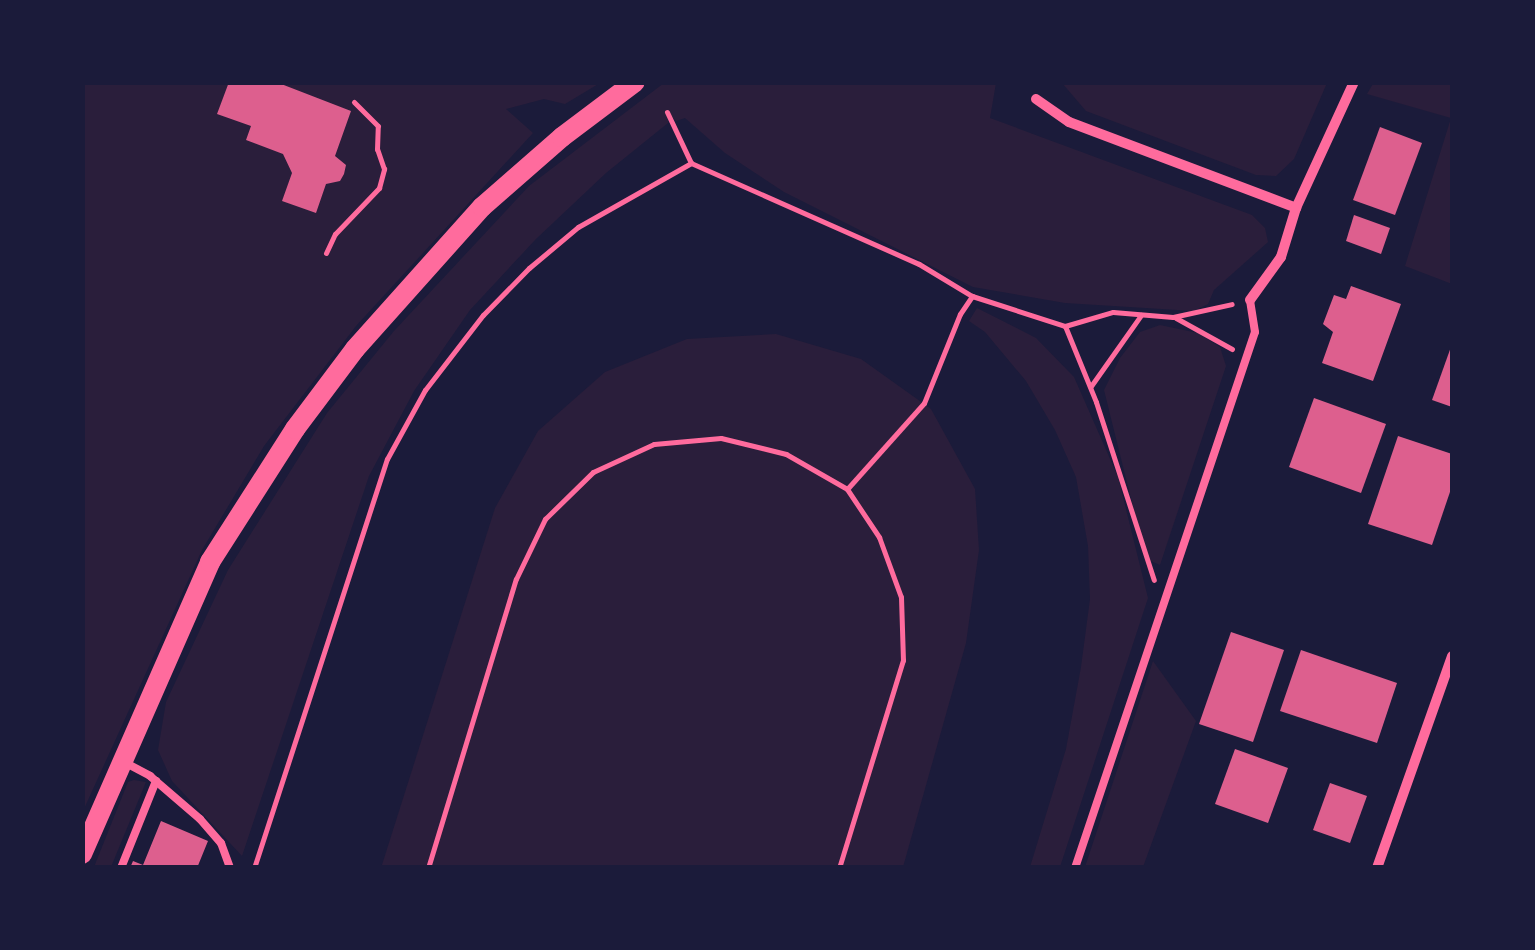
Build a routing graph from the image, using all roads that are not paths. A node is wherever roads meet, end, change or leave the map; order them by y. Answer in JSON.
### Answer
{"nodes":[{"id":1,"x":635,"y":82,"type":"edge"},
{"id":2,"x":1354,"y":82,"type":"edge"},
{"id":3,"x":1036,"y":99,"type":"dead end"},
{"id":4,"x":1296,"y":208,"type":"junction"},
{"id":5,"x":1250,"y":300,"type":"joint"},
{"id":6,"x":1452,"y":656,"type":"edge"},
{"id":7,"x":120,"y":760,"type":"junction"},
{"id":8,"x":156,"y":781,"type":"junction"},
{"id":9,"x":82,"y":854,"type":"edge"},
{"id":10,"x":121,"y":868,"type":"edge"},
{"id":11,"x":230,"y":868,"type":"edge"},
{"id":12,"x":1075,"y":868,"type":"edge"},
{"id":13,"x":1377,"y":868,"type":"edge"}],
"edges":[{"from":1,"to":7,"type":"main road"},
{"from":2,"to":4,"type":"street"},
{"from":3,"to":4,"type":"street"},
{"from":4,"to":5,"type":"street"},
{"from":5,"to":12,"type":"lane"},
{"from":6,"to":13,"type":"street"},
{"from":7,"to":8,"type":"lane"},
{"from":7,"to":9,"type":"main road"},
{"from":8,"to":10,"type":"lane"},
{"from":8,"to":11,"type":"lane"}]}
